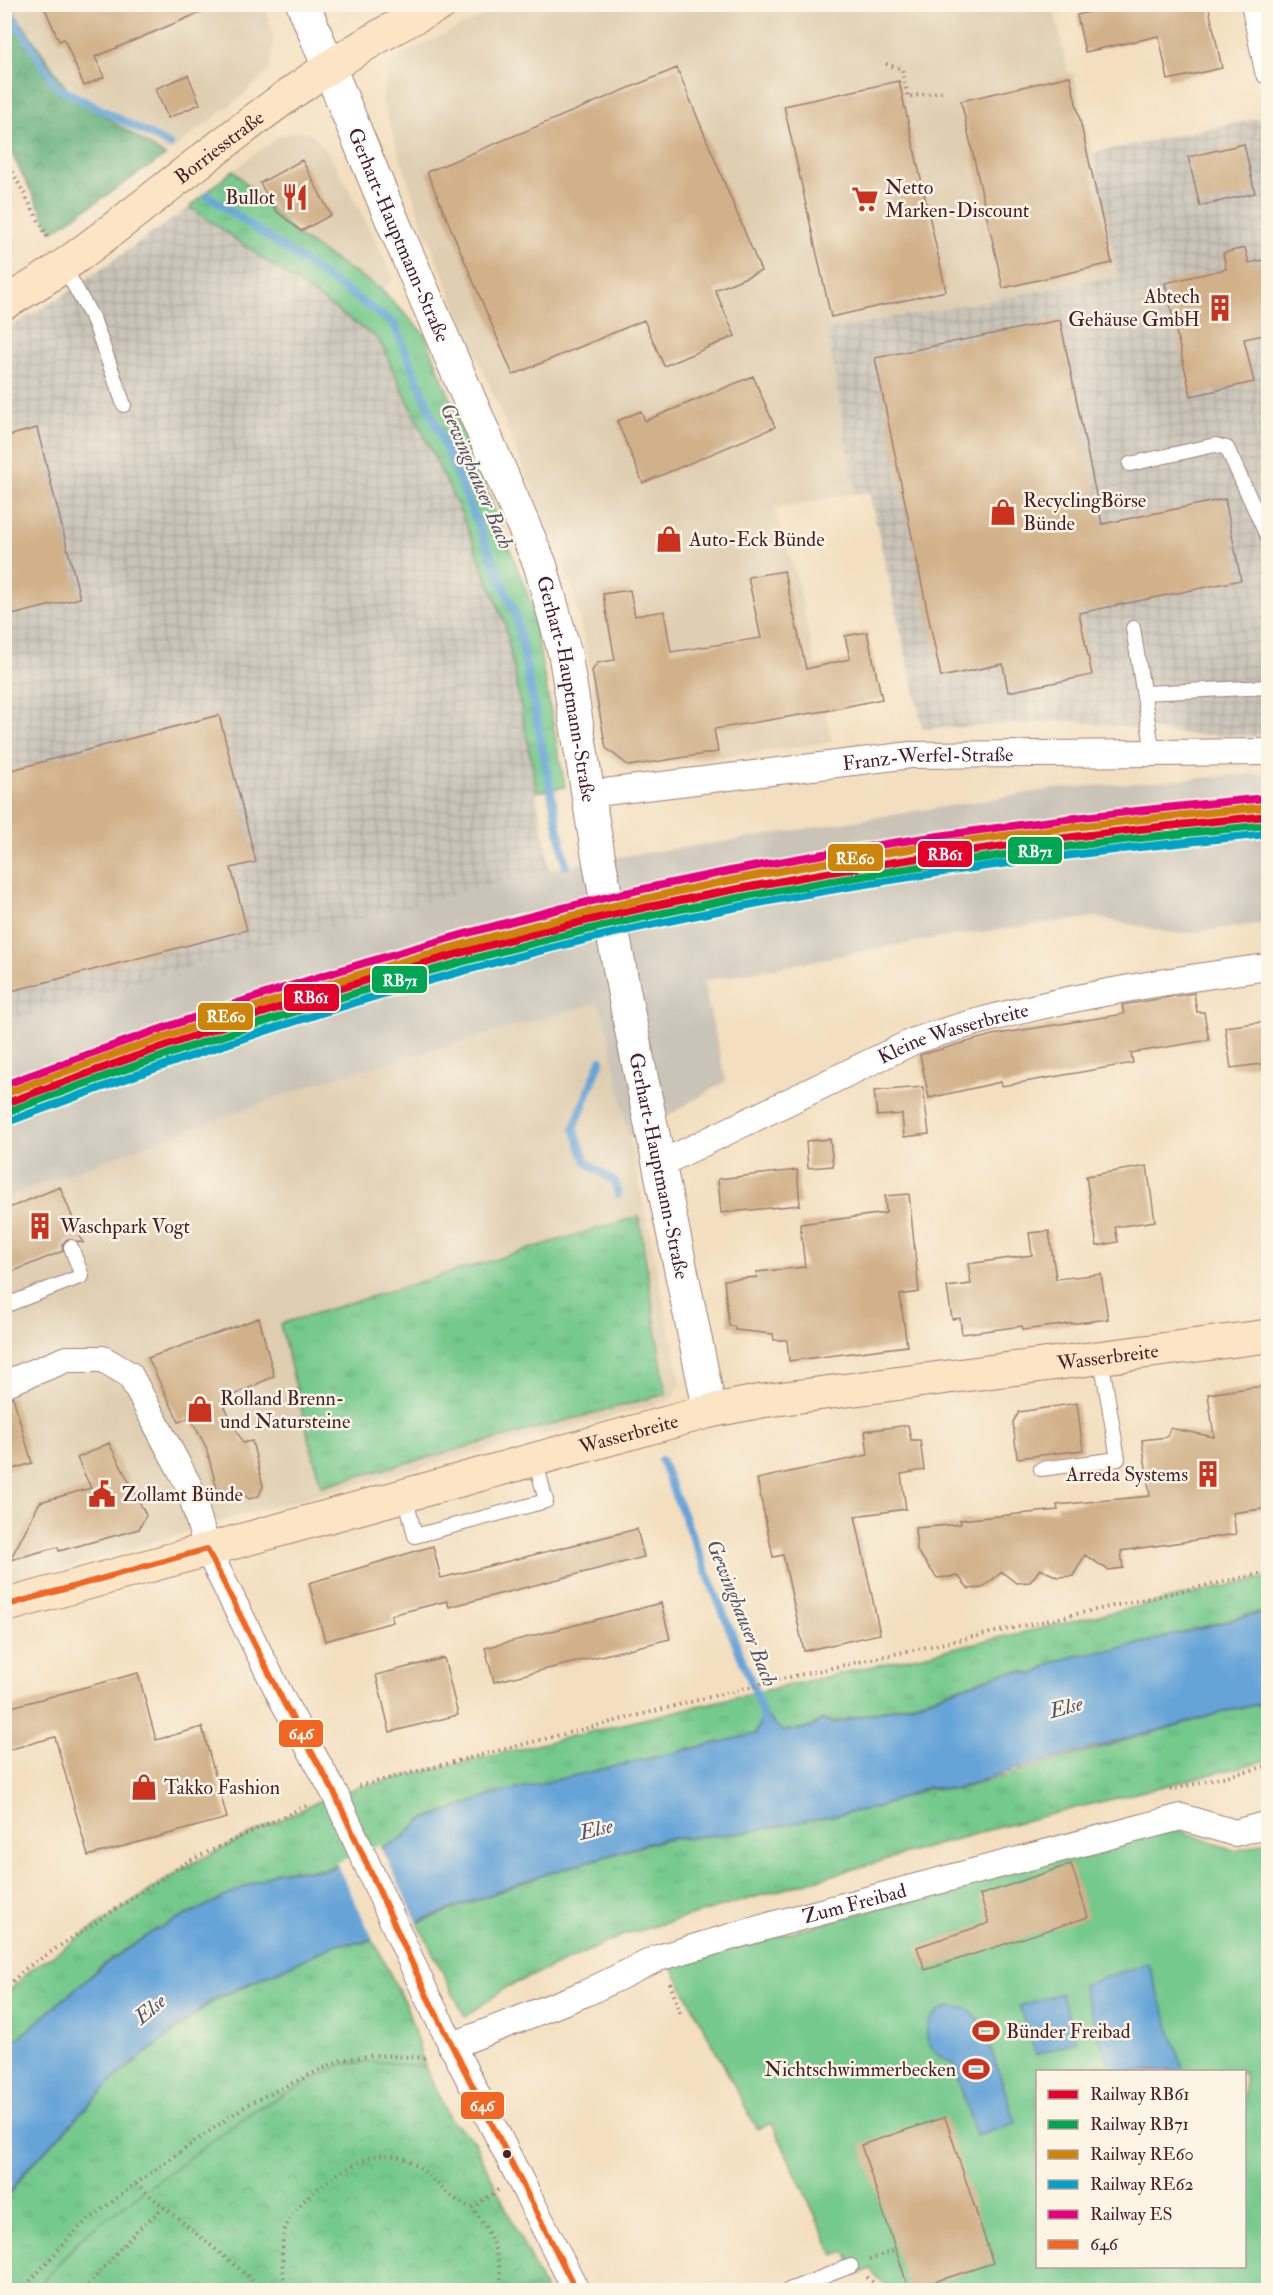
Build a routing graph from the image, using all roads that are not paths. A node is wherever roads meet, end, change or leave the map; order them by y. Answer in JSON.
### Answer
{"nodes":[{"id":1,"x":303,"y":4,"type":"edge"},
{"id":2,"x":441,"y":4,"type":"edge"},
{"id":3,"x":1254,"y":4,"type":"edge"},
{"id":4,"x":329,"y":69,"type":"junction"},
{"id":5,"x":1269,"y":71,"type":"edge"},
{"id":6,"x":64,"y":267,"type":"junction"},
{"id":7,"x":4,"y":303,"type":"edge"},
{"id":8,"x":124,"y":405,"type":"dead end"},
{"id":9,"x":1130,"y":464,"type":"dead end"},
{"id":10,"x":1269,"y":538,"type":"edge"},
{"id":11,"x":1133,"y":628,"type":"dead end"},
{"id":12,"x":1269,"y":687,"type":"edge"},
{"id":13,"x":1144,"y":693,"type":"junction"},
{"id":14,"x":1269,"y":752,"type":"edge"},
{"id":15,"x":1153,"y":753,"type":"junction"},
{"id":16,"x":588,"y":794,"type":"junction"},
{"id":17,"x":1269,"y":967,"type":"edge"},
{"id":18,"x":660,"y":1164,"type":"junction"},
{"id":19,"x":71,"y":1247,"type":"dead end"},
{"id":20,"x":4,"y":1306,"type":"edge"},
{"id":21,"x":1269,"y":1336,"type":"edge"},
{"id":22,"x":1101,"y":1358,"type":"junction"},
{"id":23,"x":4,"y":1383,"type":"edge"},
{"id":24,"x":710,"y":1412,"type":"junction"},
{"id":25,"x":535,"y":1459,"type":"junction"},
{"id":26,"x":1041,"y":1469,"type":"dead end"},
{"id":27,"x":405,"y":1495,"type":"junction"},
{"id":28,"x":207,"y":1549,"type":"junction"},
{"id":29,"x":4,"y":1606,"type":"edge"},
{"id":30,"x":1269,"y":1824,"type":"edge"},
{"id":31,"x":452,"y":2046,"type":"junction"},
{"id":32,"x":851,"y":2266,"type":"road end"},
{"id":33,"x":576,"y":2290,"type":"edge"},
{"id":34,"x":789,"y":2290,"type":"edge"}],
"edges":[{"from":1,"to":4,"type":"street","name":"Gerhart-Hauptmann-Straße"},
{"from":2,"to":4,"type":"main road","name":"Borriesstraße"},
{"from":3,"to":5,"type":"street"},
{"from":4,"to":6,"type":"main road","name":"Borriesstraße"},
{"from":4,"to":16,"type":"street","name":"Gerhart-Hauptmann-Straße"},
{"from":6,"to":7,"type":"main road","name":"Borriesstraße"},
{"from":6,"to":8,"type":"lane"},
{"from":9,"to":10,"type":"lane"},
{"from":11,"to":13,"type":"lane"},
{"from":12,"to":13,"type":"lane"},
{"from":13,"to":15,"type":"lane"},
{"from":14,"to":15,"type":"street","name":"Franz-Werfel-Straße"},
{"from":15,"to":16,"type":"street","name":"Franz-Werfel-Straße"},
{"from":16,"to":18,"type":"street","name":"Gerhart-Hauptmann-Straße"},
{"from":17,"to":18,"type":"street","name":"Kleine Wasserbreite"},
{"from":18,"to":24,"type":"street","name":"Gerhart-Hauptmann-Straße"},
{"from":19,"to":20,"type":"lane"},
{"from":21,"to":22,"type":"main road","name":"Wasserbreite"},
{"from":22,"to":24,"type":"main road","name":"Wasserbreite"},
{"from":22,"to":26,"type":"lane"},
{"from":23,"to":28,"type":"street"},
{"from":24,"to":25,"type":"main road","name":"Wasserbreite"},
{"from":25,"to":27,"type":"main road","name":"Wasserbreite"},
{"from":25,"to":27,"type":"lane"},
{"from":27,"to":28,"type":"main road","name":"Wasserbreite"},
{"from":28,"to":29,"type":"main road","name":"Wasserbreite"},
{"from":28,"to":31,"type":"street"},
{"from":30,"to":31,"type":"street","name":"Zum Freibad"},
{"from":31,"to":33,"type":"street"},
{"from":32,"to":34,"type":"lane"}]}
